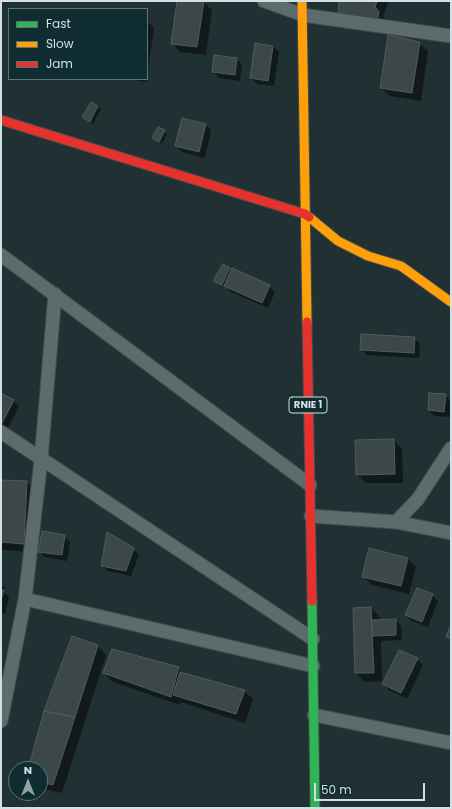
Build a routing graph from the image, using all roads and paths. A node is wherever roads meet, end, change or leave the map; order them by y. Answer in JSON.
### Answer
{"nodes":[{"id":1,"x":264,"y":1,"type":"edge"},
{"id":2,"x":302,"y":1,"type":"edge"},
{"id":3,"x":303,"y":15,"type":"junction"},
{"id":4,"x":451,"y":36,"type":"edge"},
{"id":5,"x":1,"y":120,"type":"edge"},
{"id":6,"x":305,"y":214,"type":"junction"},
{"id":7,"x":1,"y":255,"type":"edge"},
{"id":8,"x":55,"y":294,"type":"junction"},
{"id":9,"x":451,"y":302,"type":"edge"},
{"id":10,"x":1,"y":432,"type":"edge"},
{"id":11,"x":451,"y":448,"type":"edge"},
{"id":12,"x":41,"y":460,"type":"junction"},
{"id":13,"x":310,"y":485,"type":"junction"},
{"id":14,"x":311,"y":516,"type":"junction"},
{"id":15,"x":396,"y":522,"type":"junction"},
{"id":16,"x":451,"y":533,"type":"edge"},
{"id":17,"x":25,"y":599,"type":"junction"},
{"id":18,"x":313,"y":639,"type":"junction"},
{"id":19,"x":314,"y":666,"type":"junction"},
{"id":20,"x":314,"y":715,"type":"junction"},
{"id":21,"x":1,"y":721,"type":"edge"},
{"id":22,"x":451,"y":743,"type":"edge"},
{"id":23,"x":315,"y":808,"type":"edge"}],
"edges":[{"from":1,"to":3,"type":"street"},
{"from":2,"to":3,"type":"main road","number":"RNIE 1"},
{"from":3,"to":4,"type":"street"},
{"from":3,"to":6,"type":"main road","number":"RNIE 1"},
{"from":5,"to":6,"type":"main road"},
{"from":6,"to":9,"type":"main road"},
{"from":6,"to":13,"type":"main road","number":"RNIE 1"},
{"from":7,"to":8,"type":"street"},
{"from":8,"to":12,"type":"street"},
{"from":8,"to":13,"type":"street"},
{"from":10,"to":12,"type":"street"},
{"from":11,"to":15,"type":"street"},
{"from":12,"to":17,"type":"street"},
{"from":12,"to":18,"type":"street"},
{"from":13,"to":14,"type":"main road","number":"RNIE 1"},
{"from":14,"to":15,"type":"street"},
{"from":14,"to":18,"type":"main road","number":"RNIE 1"},
{"from":15,"to":16,"type":"street"},
{"from":17,"to":19,"type":"street"},
{"from":17,"to":21,"type":"street"},
{"from":18,"to":19,"type":"main road","number":"RNIE 1"},
{"from":19,"to":20,"type":"main road","number":"RNIE 1"},
{"from":20,"to":22,"type":"street"},
{"from":20,"to":23,"type":"main road","number":"RNIE 1"}]}
